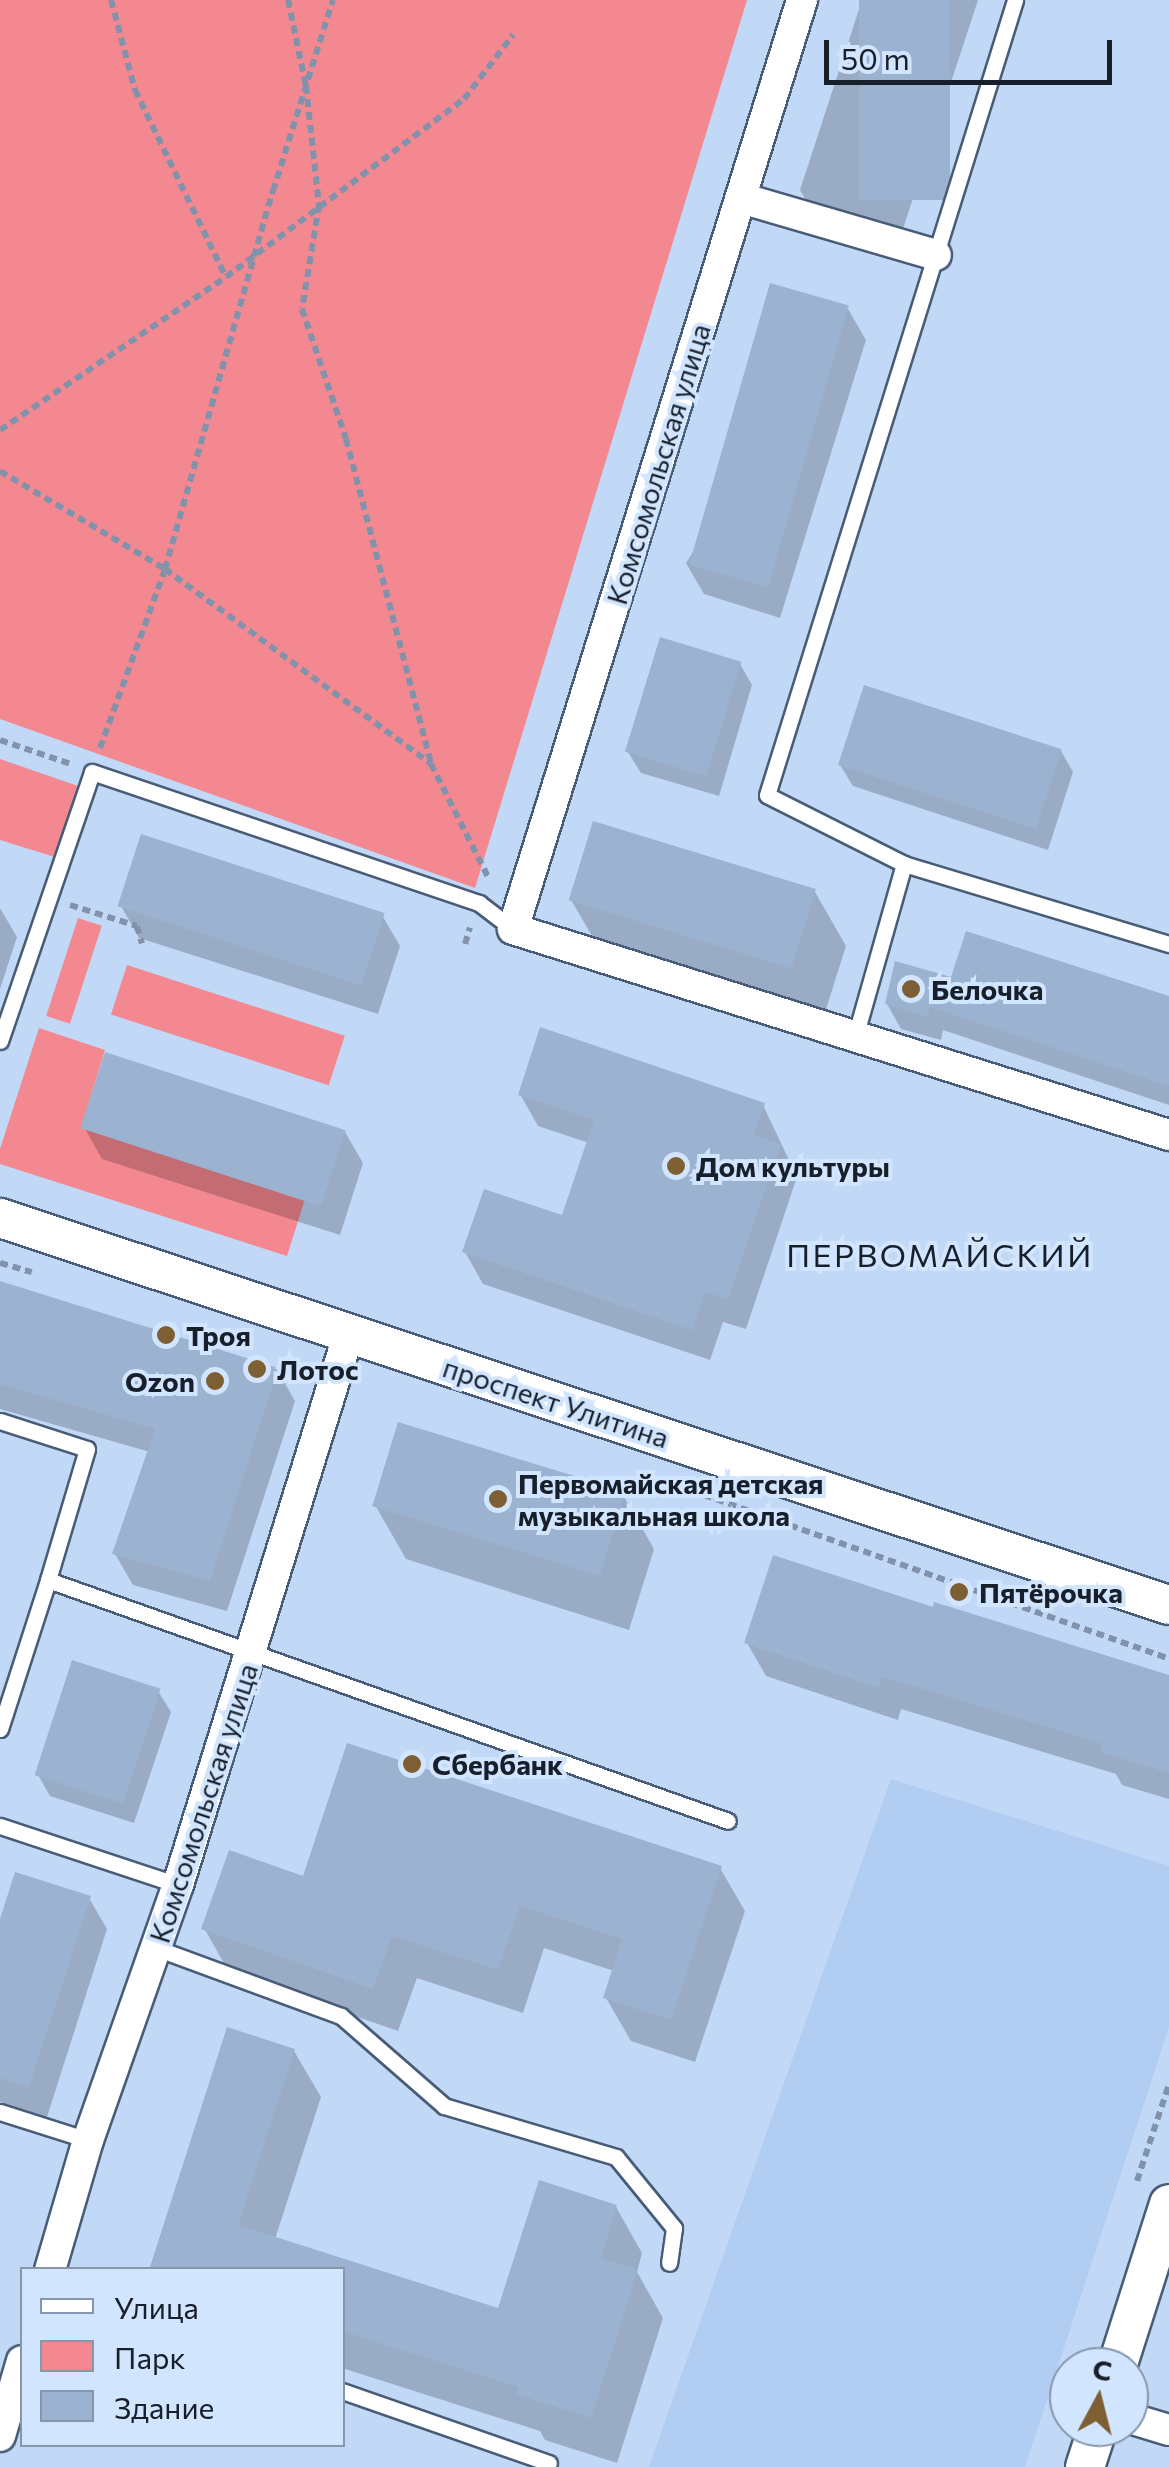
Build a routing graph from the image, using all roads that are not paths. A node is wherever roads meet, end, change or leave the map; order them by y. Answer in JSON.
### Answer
{"nodes":[{"id":1,"x":802,"y":0,"type":"edge"},
{"id":2,"x":1015,"y":0,"type":"edge"},
{"id":3,"x":741,"y":198,"type":"junction"},
{"id":4,"x":936,"y":254,"type":"junction"},
{"id":5,"x":904,"y":864,"type":"junction"},
{"id":6,"x":513,"y":928,"type":"junction"},
{"id":7,"x":1169,"y":944,"type":"edge"},
{"id":8,"x":855,"y":1037,"type":"junction"},
{"id":9,"x":0,"y":1041,"type":"edge"},
{"id":10,"x":1169,"y":1136,"type":"edge"},
{"id":11,"x":0,"y":1218,"type":"edge"},
{"id":12,"x":350,"y":1333,"type":"junction"},
{"id":13,"x":0,"y":1421,"type":"edge"},
{"id":14,"x":48,"y":1580,"type":"junction"},
{"id":15,"x":1169,"y":1604,"type":"edge"},
{"id":16,"x":252,"y":1654,"type":"junction"},
{"id":17,"x":0,"y":1729,"type":"edge"},
{"id":18,"x":728,"y":1821,"type":"dead end"},
{"id":19,"x":0,"y":1826,"type":"edge"},
{"id":20,"x":178,"y":1885,"type":"junction"},
{"id":21,"x":156,"y":1948,"type":"junction"},
{"id":22,"x":0,"y":2112,"type":"edge"},
{"id":23,"x":88,"y":2140,"type":"junction"},
{"id":24,"x":1169,"y":2204,"type":"edge"},
{"id":25,"x":669,"y":2264,"type":"dead end"},
{"id":26,"x":51,"y":2267,"type":"edge"},
{"id":27,"x":1123,"y":2347,"type":"edge"},
{"id":28,"x":20,"y":2368,"type":"edge"},
{"id":29,"x":345,"y":2392,"type":"edge"},
{"id":30,"x":0,"y":2436,"type":"edge"},
{"id":31,"x":549,"y":2463,"type":"dead end"}],
"edges":[{"from":1,"to":3,"type":"street","name":"Комсомольская улица"},
{"from":2,"to":4,"type":"lane"},
{"from":3,"to":4,"type":"street"},
{"from":3,"to":6,"type":"street","name":"Комсомольская улица"},
{"from":4,"to":5,"type":"lane"},
{"from":5,"to":7,"type":"lane"},
{"from":5,"to":8,"type":"lane"},
{"from":6,"to":8,"type":"street"},
{"from":6,"to":9,"type":"lane"},
{"from":8,"to":10,"type":"street"},
{"from":11,"to":12,"type":"street","name":"проспект Улитина"},
{"from":12,"to":15,"type":"street","name":"проспект Улитина"},
{"from":12,"to":16,"type":"street","name":"Комсомольская улица"},
{"from":13,"to":14,"type":"lane"},
{"from":14,"to":16,"type":"lane"},
{"from":14,"to":17,"type":"lane"},
{"from":16,"to":18,"type":"lane"},
{"from":16,"to":20,"type":"street","name":"Комсомольская улица"},
{"from":19,"to":20,"type":"lane"},
{"from":20,"to":21,"type":"street","name":"Комсомольская улица"},
{"from":21,"to":23,"type":"street","name":"Комсомольская улица"},
{"from":21,"to":25,"type":"lane"},
{"from":22,"to":23,"type":"lane"},
{"from":23,"to":26,"type":"street","name":"Комсомольская улица"},
{"from":24,"to":27,"type":"street"},
{"from":28,"to":30,"type":"street"},
{"from":29,"to":31,"type":"lane"}]}
